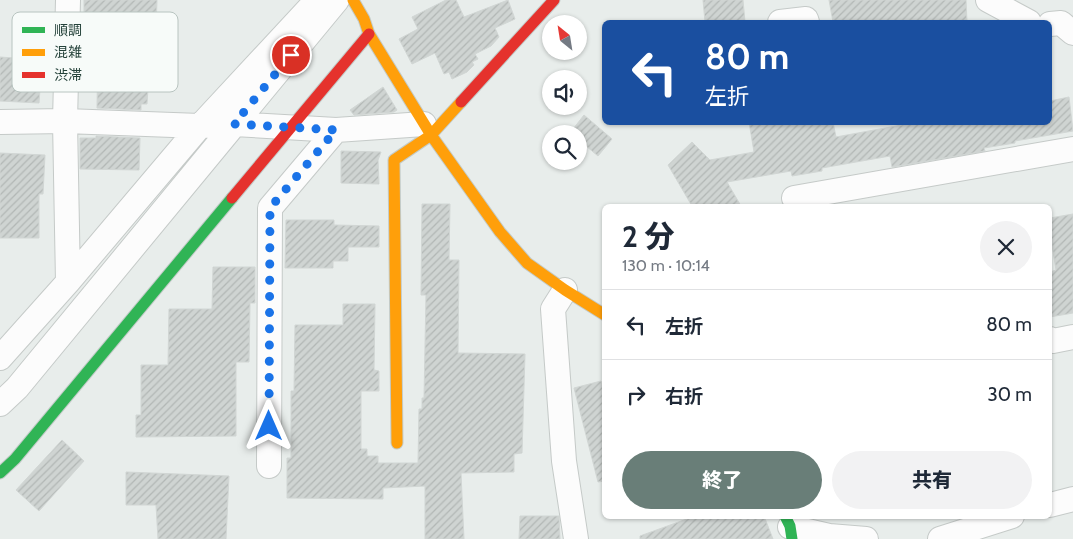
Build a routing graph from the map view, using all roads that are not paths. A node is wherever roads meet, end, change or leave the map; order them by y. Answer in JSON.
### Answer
{"nodes":[{"id":1,"x":317,"y":0,"type":"edge"},
{"id":2,"x":336,"y":0,"type":"edge"},
{"id":3,"x":353,"y":0,"type":"edge"},
{"id":4,"x":554,"y":0,"type":"edge"},
{"id":5,"x":988,"y":0,"type":"edge"},
{"id":6,"x":1025,"y":20,"type":"edge"},
{"id":7,"x":1052,"y":24,"type":"edge"},
{"id":8,"x":1073,"y":33,"type":"edge"},
{"id":9,"x":369,"y":34,"type":"junction"},
{"id":10,"x":66,"y":92,"type":"edge"},
{"id":11,"x":65,"y":121,"type":"junction"},
{"id":12,"x":0,"y":122,"type":"edge"},
{"id":13,"x":234,"y":124,"type":"junction"},
{"id":14,"x":200,"y":126,"type":"junction"},
{"id":15,"x":291,"y":128,"type":"junction"},
{"id":16,"x":427,"y":129,"type":"junction"},
{"id":17,"x":336,"y":130,"type":"junction"},
{"id":18,"x":1073,"y":149,"type":"edge"},
{"id":19,"x":794,"y":198,"type":"dead end"},
{"id":20,"x":68,"y":282,"type":"junction"},
{"id":21,"x":565,"y":290,"type":"junction"},
{"id":22,"x":602,"y":313,"type":"edge"},
{"id":23,"x":1073,"y":337,"type":"edge"},
{"id":24,"x":1052,"y":340,"type":"edge"},
{"id":25,"x":0,"y":358,"type":"edge"},
{"id":26,"x":0,"y":404,"type":"edge"},
{"id":27,"x":397,"y":443,"type":"dead end"},
{"id":28,"x":269,"y":466,"type":"dead end"},
{"id":29,"x":0,"y":473,"type":"edge"},
{"id":30,"x":1073,"y":500,"type":"edge"},
{"id":31,"x":1052,"y":505,"type":"edge"},
{"id":32,"x":1003,"y":519,"type":"edge"},
{"id":33,"x":789,"y":527,"type":"edge"},
{"id":34,"x":576,"y":539,"type":"edge"},
{"id":35,"x":866,"y":539,"type":"edge"},
{"id":36,"x":940,"y":539,"type":"edge"}],
"edges":[{"from":1,"to":14,"type":"street"},
{"from":2,"to":13,"type":"street"},
{"from":3,"to":9,"type":"street"},
{"from":4,"to":16,"type":"street"},
{"from":5,"to":6,"type":"street"},
{"from":7,"to":8,"type":"street"},
{"from":9,"to":15,"type":"street"},
{"from":9,"to":16,"type":"street"},
{"from":10,"to":11,"type":"street"},
{"from":11,"to":12,"type":"street"},
{"from":11,"to":14,"type":"street"},
{"from":11,"to":20,"type":"street"},
{"from":13,"to":14,"type":"street"},
{"from":13,"to":15,"type":"street"},
{"from":13,"to":26,"type":"street"},
{"from":14,"to":20,"type":"street"},
{"from":15,"to":17,"type":"street"},
{"from":15,"to":29,"type":"street"},
{"from":16,"to":17,"type":"street"},
{"from":16,"to":21,"type":"street"},
{"from":16,"to":27,"type":"street"},
{"from":17,"to":28,"type":"street"},
{"from":18,"to":19,"type":"street"},
{"from":20,"to":25,"type":"street"},
{"from":21,"to":22,"type":"street"},
{"from":21,"to":34,"type":"street"},
{"from":23,"to":24,"type":"street"},
{"from":30,"to":31,"type":"street"},
{"from":32,"to":36,"type":"street"},
{"from":33,"to":35,"type":"street"}]}
